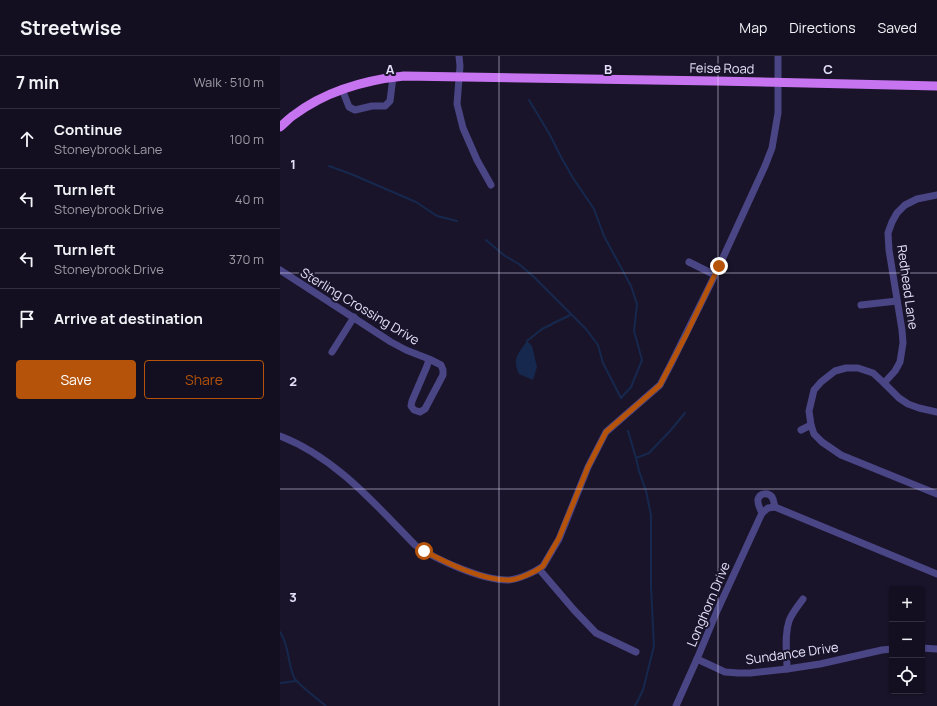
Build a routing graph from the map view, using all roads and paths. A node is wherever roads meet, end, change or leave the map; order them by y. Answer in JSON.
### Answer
{"nodes":[{"id":1,"x":459,"y":56,"type":"edge"},
{"id":2,"x":778,"y":56,"type":"edge"},
{"id":3,"x":393,"y":77,"type":"junction"},
{"id":4,"x":459,"y":77,"type":"junction"},
{"id":5,"x":778,"y":82,"type":"junction"},
{"id":6,"x":937,"y":86,"type":"edge"},
{"id":7,"x":342,"y":89,"type":"junction"},
{"id":8,"x":280,"y":127,"type":"edge"},
{"id":9,"x":491,"y":185,"type":"dead end"},
{"id":10,"x":937,"y":195,"type":"edge"},
{"id":11,"x":689,"y":262,"type":"dead end"},
{"id":12,"x":280,"y":270,"type":"edge"},
{"id":13,"x":715,"y":275,"type":"junction"},
{"id":14,"x":897,"y":301,"type":"junction"},
{"id":15,"x":861,"y":305,"type":"dead end"},
{"id":16,"x":354,"y":317,"type":"junction"},
{"id":17,"x":332,"y":352,"type":"dead end"},
{"id":18,"x":429,"y":359,"type":"junction"},
{"id":19,"x":884,"y":383,"type":"junction"},
{"id":20,"x":937,"y":412,"type":"edge"},
{"id":21,"x":810,"y":425,"type":"junction"},
{"id":22,"x":801,"y":430,"type":"dead end"},
{"id":23,"x":280,"y":436,"type":"edge"},
{"id":24,"x":937,"y":494,"type":"edge"},
{"id":25,"x":775,"y":507,"type":"junction"},
{"id":26,"x":762,"y":513,"type":"junction"},
{"id":27,"x":539,"y":569,"type":"junction"},
{"id":28,"x":937,"y":574,"type":"edge"},
{"id":29,"x":803,"y":599,"type":"dead end"},
{"id":30,"x":925,"y":648,"type":"edge"},
{"id":31,"x":889,"y":649,"type":"edge"},
{"id":32,"x":937,"y":649,"type":"edge"},
{"id":33,"x":636,"y":652,"type":"dead end"},
{"id":34,"x":697,"y":659,"type":"junction"},
{"id":35,"x":787,"y":669,"type":"junction"},
{"id":36,"x":676,"y":706,"type":"edge"}],
"edges":[{"from":1,"to":4,"type":"street"},
{"from":2,"to":5,"type":"street"},
{"from":3,"to":4,"type":"main road","name":"Feise Road"},
{"from":3,"to":7,"type":"main road","name":"Feise Road"},
{"from":3,"to":7,"type":"street"},
{"from":4,"to":5,"type":"main road","name":"Feise Road"},
{"from":4,"to":9,"type":"street"},
{"from":5,"to":6,"type":"main road","name":"Feise Road"},
{"from":5,"to":13,"type":"street"},
{"from":7,"to":8,"type":"main road","name":"Feise Road"},
{"from":10,"to":14,"type":"street","name":"Redhead Lane"},
{"from":11,"to":13,"type":"street"},
{"from":12,"to":16,"type":"street","name":"Sterling Crossing Drive"},
{"from":13,"to":27,"type":"street"},
{"from":14,"to":15,"type":"street"},
{"from":14,"to":19,"type":"street","name":"Redhead Lane"},
{"from":16,"to":17,"type":"street"},
{"from":16,"to":18,"type":"street","name":"Sterling Crossing Drive"},
{"from":18,"to":18,"type":"street","name":"Sterling Crossing Drive"},
{"from":19,"to":20,"type":"street"},
{"from":19,"to":21,"type":"street"},
{"from":21,"to":22,"type":"street"},
{"from":21,"to":24,"type":"street"},
{"from":23,"to":27,"type":"street"},
{"from":25,"to":26,"type":"street"},
{"from":25,"to":26,"type":"street","name":"Longhorn Drive"},
{"from":25,"to":28,"type":"street","name":"Longhorn Drive"},
{"from":26,"to":34,"type":"street","name":"Longhorn Drive"},
{"from":27,"to":33,"type":"street"},
{"from":29,"to":35,"type":"street"},
{"from":30,"to":32,"type":"street"},
{"from":31,"to":35,"type":"street","name":"Sundance Drive"},
{"from":34,"to":35,"type":"street","name":"Sundance Drive"},
{"from":34,"to":36,"type":"street","name":"Longhorn Drive"}]}
